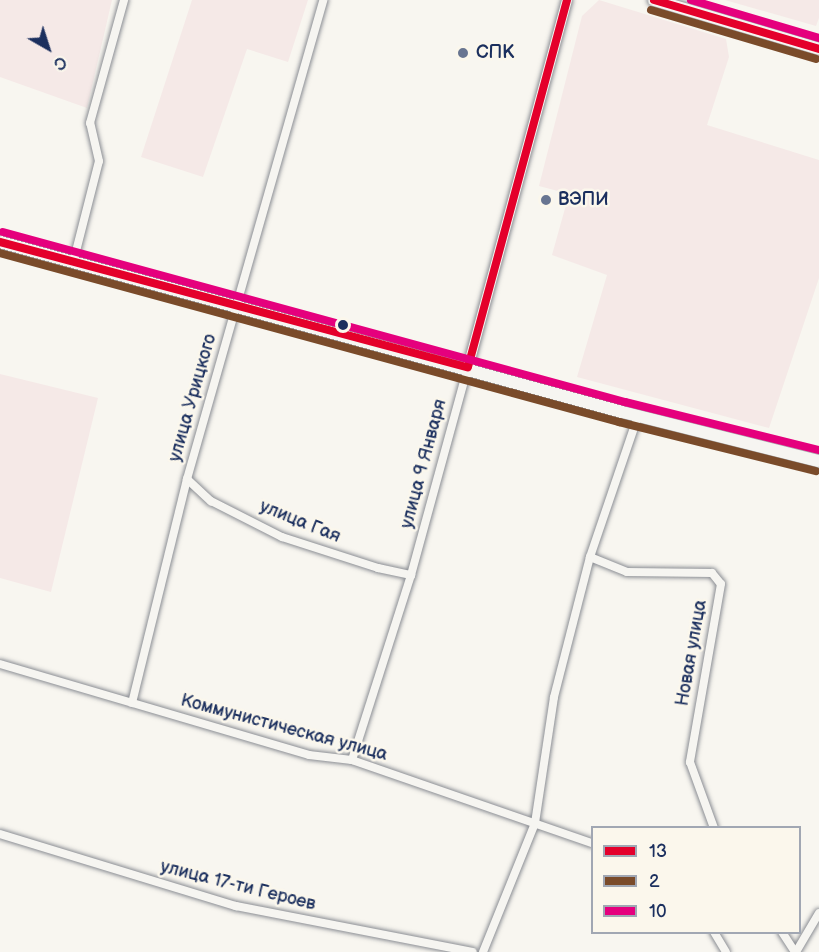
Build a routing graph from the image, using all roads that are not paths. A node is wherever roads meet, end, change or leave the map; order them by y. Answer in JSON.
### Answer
{"nodes":[{"id":1,"x":124,"y":0,"type":"edge"},
{"id":2,"x":323,"y":0,"type":"edge"},
{"id":3,"x":567,"y":0,"type":"edge"},
{"id":4,"x":654,"y":0,"type":"edge"},
{"id":5,"x":819,"y":49,"type":"edge"},
{"id":6,"x":0,"y":242,"type":"edge"},
{"id":7,"x":73,"y":263,"type":"junction"},
{"id":8,"x":237,"y":307,"type":"junction"},
{"id":9,"x":468,"y":367,"type":"junction"},
{"id":10,"x":638,"y":416,"type":"junction"},
{"id":11,"x":819,"y":461,"type":"edge"},
{"id":12,"x":187,"y":479,"type":"junction"},
{"id":13,"x":590,"y":557,"type":"junction"},
{"id":14,"x":411,"y":575,"type":"junction"},
{"id":15,"x":0,"y":664,"type":"edge"},
{"id":16,"x":132,"y":703,"type":"junction"},
{"id":17,"x":352,"y":760,"type":"junction"},
{"id":18,"x":535,"y":823,"type":"junction"},
{"id":19,"x":713,"y":826,"type":"edge"},
{"id":20,"x":0,"y":834,"type":"edge"},
{"id":21,"x":591,"y":843,"type":"edge"},
{"id":22,"x":819,"y":913,"type":"edge"},
{"id":23,"x":715,"y":934,"type":"edge"},
{"id":24,"x":783,"y":934,"type":"edge"},
{"id":25,"x":473,"y":952,"type":"edge"},
{"id":26,"x":483,"y":952,"type":"edge"},
{"id":27,"x":726,"y":952,"type":"edge"},
{"id":28,"x":796,"y":952,"type":"edge"}],
"edges":[{"from":1,"to":7,"type":"street"},
{"from":2,"to":8,"type":"street","name":"улица Урицкого"},
{"from":3,"to":9,"type":"street","name":"улица 9 Января"},
{"from":4,"to":5,"type":"main road"},
{"from":6,"to":7,"type":"main road"},
{"from":7,"to":8,"type":"main road"},
{"from":8,"to":9,"type":"main road"},
{"from":8,"to":12,"type":"street","name":"улица Урицкого"},
{"from":9,"to":10,"type":"main road"},
{"from":9,"to":14,"type":"street","name":"улица 9 Января"},
{"from":10,"to":11,"type":"main road"},
{"from":10,"to":13,"type":"street"},
{"from":12,"to":14,"type":"street","name":"улица Гая"},
{"from":12,"to":16,"type":"street","name":"улица Урицкого"},
{"from":13,"to":18,"type":"street"},
{"from":13,"to":19,"type":"street","name":"Новая улица"},
{"from":14,"to":17,"type":"street","name":"улица 9 Января"},
{"from":15,"to":16,"type":"street","name":"Коммунистическая улица"},
{"from":16,"to":17,"type":"street","name":"Коммунистическая улица"},
{"from":17,"to":18,"type":"street","name":"Коммунистическая улица"},
{"from":18,"to":21,"type":"street","name":"Коммунистическая улица"},
{"from":18,"to":26,"type":"street"},
{"from":20,"to":25,"type":"street","name":"улица 17-ти Героев"},
{"from":22,"to":28,"type":"street"},
{"from":23,"to":27,"type":"street"},
{"from":24,"to":28,"type":"street"}]}
